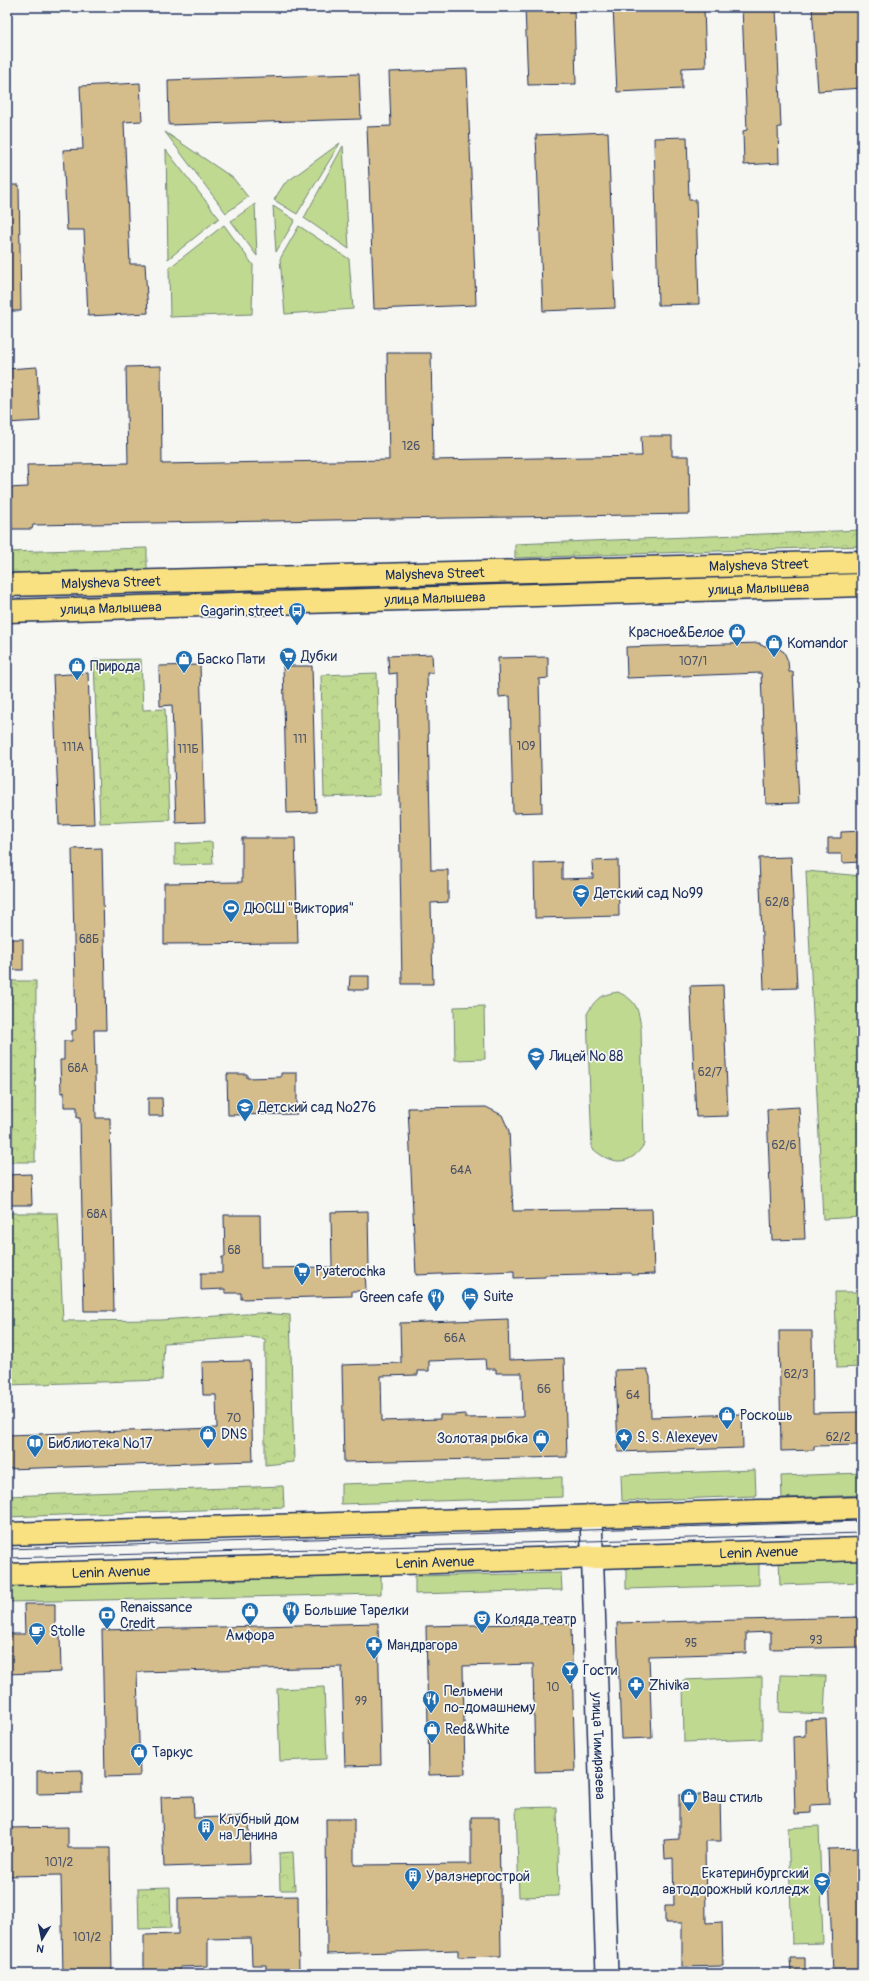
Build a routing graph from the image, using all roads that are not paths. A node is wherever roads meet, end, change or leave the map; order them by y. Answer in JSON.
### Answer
{"nodes":[{"id":1,"x":862,"y":562,"type":"edge"},
{"id":2,"x":7,"y":585,"type":"edge"},
{"id":3,"x":862,"y":585,"type":"edge"},
{"id":4,"x":7,"y":611,"type":"edge"},
{"id":5,"x":862,"y":1508,"type":"edge"},
{"id":6,"x":591,"y":1517,"type":"junction"},
{"id":7,"x":7,"y":1534,"type":"edge"},
{"id":8,"x":862,"y":1549,"type":"edge"},
{"id":9,"x":592,"y":1557,"type":"junction"},
{"id":10,"x":7,"y":1575,"type":"edge"},
{"id":11,"x":607,"y":1974,"type":"edge"}],
"edges":[{"from":1,"to":2,"type":"main road","name":"Malysheva Street"},
{"from":3,"to":4,"type":"main road","name":"улица Малышева"},
{"from":5,"to":6,"type":"main road"},
{"from":6,"to":7,"type":"main road"},
{"from":6,"to":9,"type":"street","name":"улица Тимирязева"},
{"from":8,"to":9,"type":"main road","name":"Lenin Avenue"},
{"from":9,"to":10,"type":"main road","name":"Lenin Avenue"},
{"from":9,"to":11,"type":"street","name":"улица Тимирязева"}]}
